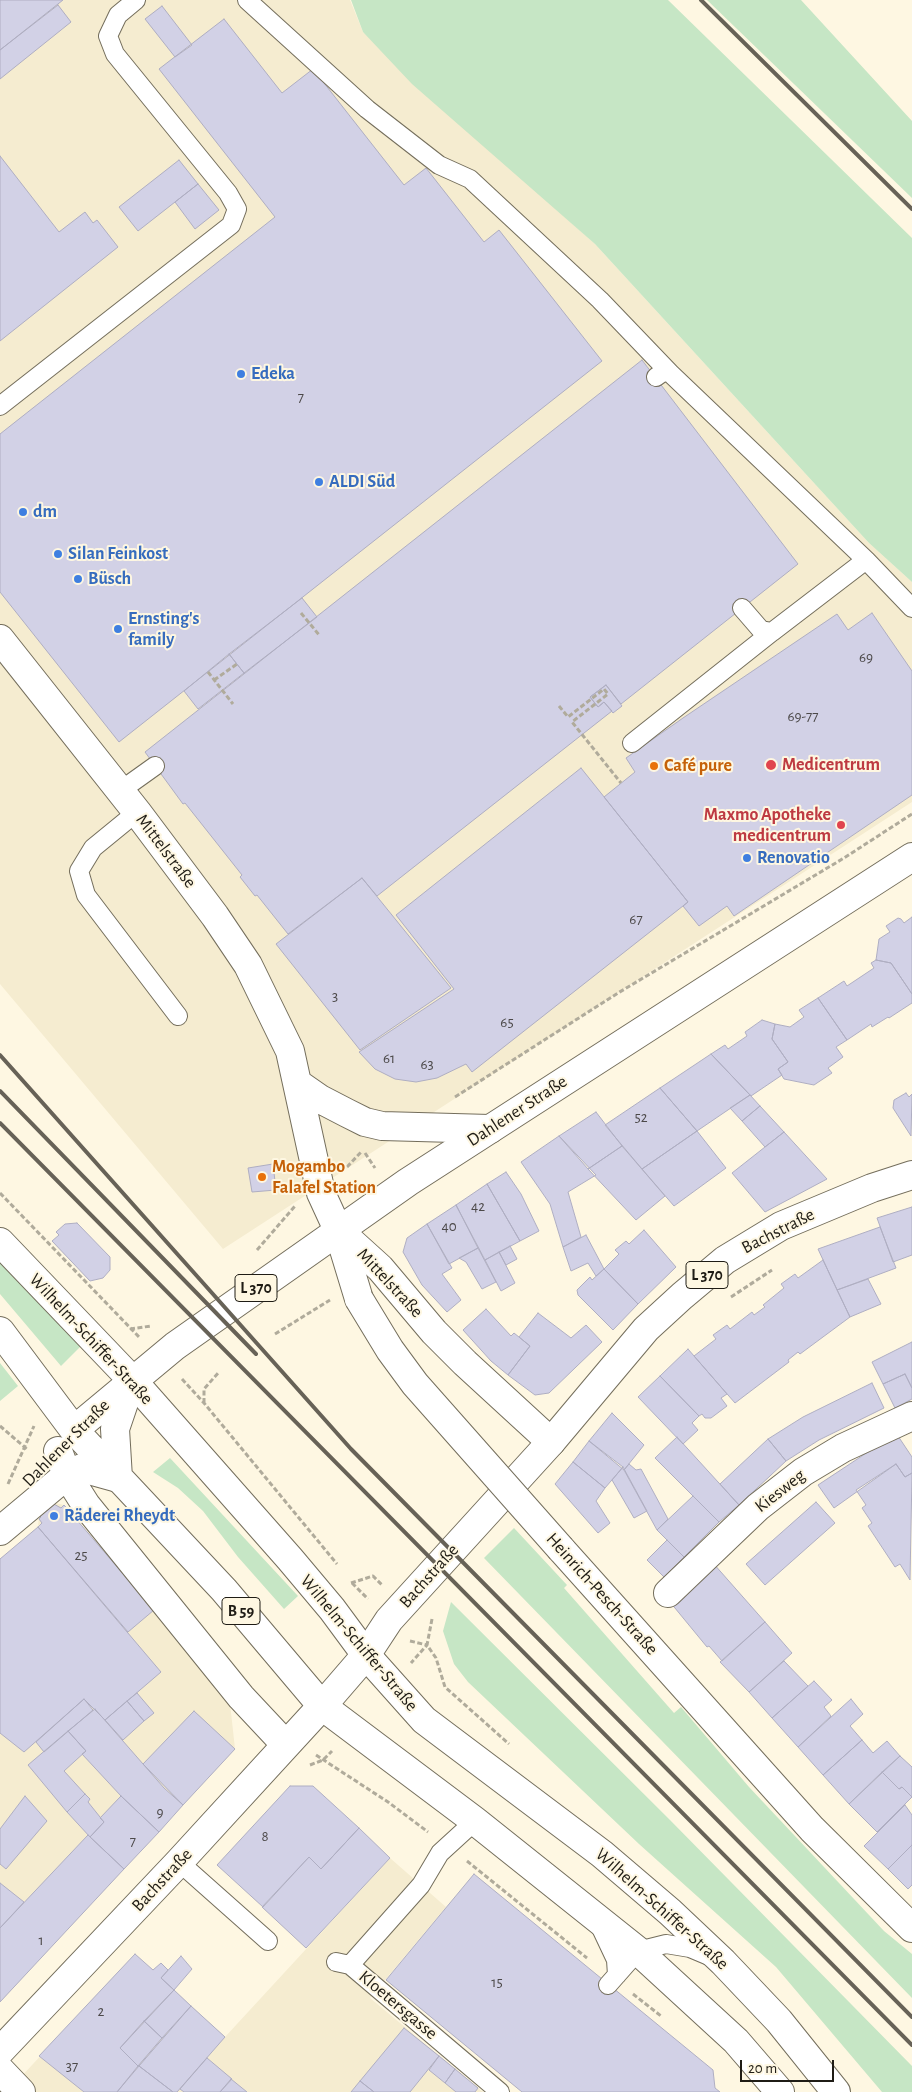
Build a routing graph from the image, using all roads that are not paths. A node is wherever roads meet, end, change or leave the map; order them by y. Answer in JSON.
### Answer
{"nodes":[{"id":1,"x":136,"y":0,"type":"edge"},
{"id":2,"x":247,"y":0,"type":"edge"},
{"id":3,"x":0,"y":406,"type":"edge"},
{"id":4,"x":866,"y":560,"type":"junction"},
{"id":5,"x":742,"y":608,"type":"dead end"},
{"id":6,"x":912,"y":608,"type":"edge"},
{"id":7,"x":772,"y":632,"type":"junction"},
{"id":8,"x":0,"y":639,"type":"edge"},
{"id":9,"x":632,"y":743,"type":"dead end"},
{"id":10,"x":155,"y":766,"type":"dead end"},
{"id":11,"x":120,"y":791,"type":"junction"},
{"id":12,"x":137,"y":812,"type":"junction"},
{"id":13,"x":912,"y":856,"type":"edge"},
{"id":14,"x":178,"y":1016,"type":"dead end"},
{"id":15,"x":297,"y":1083,"type":"junction"},
{"id":16,"x":490,"y":1128,"type":"junction"},
{"id":17,"x":912,"y":1175,"type":"edge"},
{"id":18,"x":338,"y":1230,"type":"junction"},
{"id":19,"x":0,"y":1242,"type":"edge"},
{"id":20,"x":0,"y":1330,"type":"edge"},
{"id":21,"x":132,"y":1380,"type":"junction"},
{"id":22,"x":912,"y":1416,"type":"edge"},
{"id":23,"x":552,"y":1442,"type":"junction"},
{"id":24,"x":66,"y":1452,"type":"junction"},
{"id":25,"x":118,"y":1478,"type":"junction"},
{"id":26,"x":2,"y":1498,"type":"edge"},
{"id":27,"x":0,"y":1531,"type":"edge"},
{"id":28,"x":668,"y":1593,"type":"dead end"},
{"id":29,"x":366,"y":1655,"type":"junction"},
{"id":30,"x":322,"y":1706,"type":"junction"},
{"id":31,"x":286,"y":1745,"type":"junction"},
{"id":32,"x":474,"y":1821,"type":"junction"},
{"id":33,"x":180,"y":1862,"type":"junction"},
{"id":34,"x":595,"y":1917,"type":"junction"},
{"id":35,"x":912,"y":1928,"type":"edge"},
{"id":36,"x":268,"y":1941,"type":"dead end"},
{"id":37,"x":638,"y":1951,"type":"junction"},
{"id":38,"x":723,"y":1962,"type":"junction"},
{"id":39,"x":0,"y":2051,"type":"edge"},
{"id":40,"x":0,"y":2070,"type":"edge"},
{"id":41,"x":22,"y":2092,"type":"edge"},
{"id":42,"x":500,"y":2092,"type":"edge"},
{"id":43,"x":780,"y":2092,"type":"edge"},
{"id":44,"x":836,"y":2092,"type":"edge"}],
"edges":[{"from":1,"to":3,"type":"lane"},
{"from":2,"to":4,"type":"lane"},
{"from":4,"to":6,"type":"lane"},
{"from":4,"to":7,"type":"lane"},
{"from":5,"to":7,"type":"lane"},
{"from":7,"to":9,"type":"lane"},
{"from":8,"to":11,"type":"main road","name":"Mittelstraße"},
{"from":10,"to":11,"type":"lane"},
{"from":11,"to":12,"type":"main road","name":"Mittelstraße"},
{"from":12,"to":14,"type":"lane"},
{"from":12,"to":15,"type":"main road","name":"Mittelstraße"},
{"from":13,"to":16,"type":"main road","name":"Dahlener Straße","number":"L 370"},
{"from":15,"to":16,"type":"main road"},
{"from":15,"to":18,"type":"main road","name":"Mittelstraße"},
{"from":16,"to":18,"type":"main road","name":"Dahlener Straße","number":"L 370"},
{"from":17,"to":23,"type":"main road","name":"Bachstraße","number":"L 370"},
{"from":18,"to":21,"type":"main road","name":"Dahlener Straße","number":"L 370"},
{"from":18,"to":23,"type":"main road","name":"Mittelstraße"},
{"from":18,"to":35,"type":"main road","name":"Heinrich-Pesch-Straße","bridge":true},
{"from":19,"to":21,"type":"main road","name":"Wilhelm-Schiffer-Straße"},
{"from":20,"to":24,"type":"main road","number":"B 59"},
{"from":21,"to":24,"type":"main road","name":"Dahlener Straße","number":"L 370"},
{"from":21,"to":25,"type":"main road","name":"Dahlener Straße"},
{"from":21,"to":29,"type":"main road","name":"Wilhelm-Schiffer-Straße"},
{"from":22,"to":28,"type":"main road","name":"Kiesweg"},
{"from":23,"to":29,"type":"main road","name":"Bachstraße","number":"L 370"},
{"from":24,"to":25,"type":"main road","number":"B 59"},
{"from":24,"to":25,"type":"main road","name":"Dahlener Straße","number":"L 370"},
{"from":24,"to":26,"type":"main road","name":"Dahlener Straße","number":"L 370"},
{"from":24,"to":27,"type":"main road","name":"Dahlener Straße","number":"L 370"},
{"from":24,"to":31,"type":"main road"},
{"from":25,"to":30,"type":"main road","number":"B 59"},
{"from":29,"to":30,"type":"main road","name":"Bachstraße","number":"L 370"},
{"from":29,"to":38,"type":"main road","name":"Wilhelm-Schiffer-Straße"},
{"from":30,"to":31,"type":"main road","name":"Bachstraße"},
{"from":30,"to":32,"type":"main road","number":"B 59"},
{"from":31,"to":33,"type":"main road","name":"Bachstraße"},
{"from":32,"to":34,"type":"main road","number":"B 59"},
{"from":32,"to":42,"type":"lane","name":"Kloetersgasse"},
{"from":33,"to":36,"type":"lane"},
{"from":33,"to":39,"type":"main road","name":"Bachstraße"},
{"from":34,"to":37,"type":"main road","number":"B 59"},
{"from":34,"to":37,"type":"lane"},
{"from":37,"to":38,"type":"lane"},
{"from":37,"to":43,"type":"main road","number":"B 59"},
{"from":38,"to":44,"type":"main road","name":"Wilhelm-Schiffer-Straße"},
{"from":40,"to":41,"type":"main road"}]}
